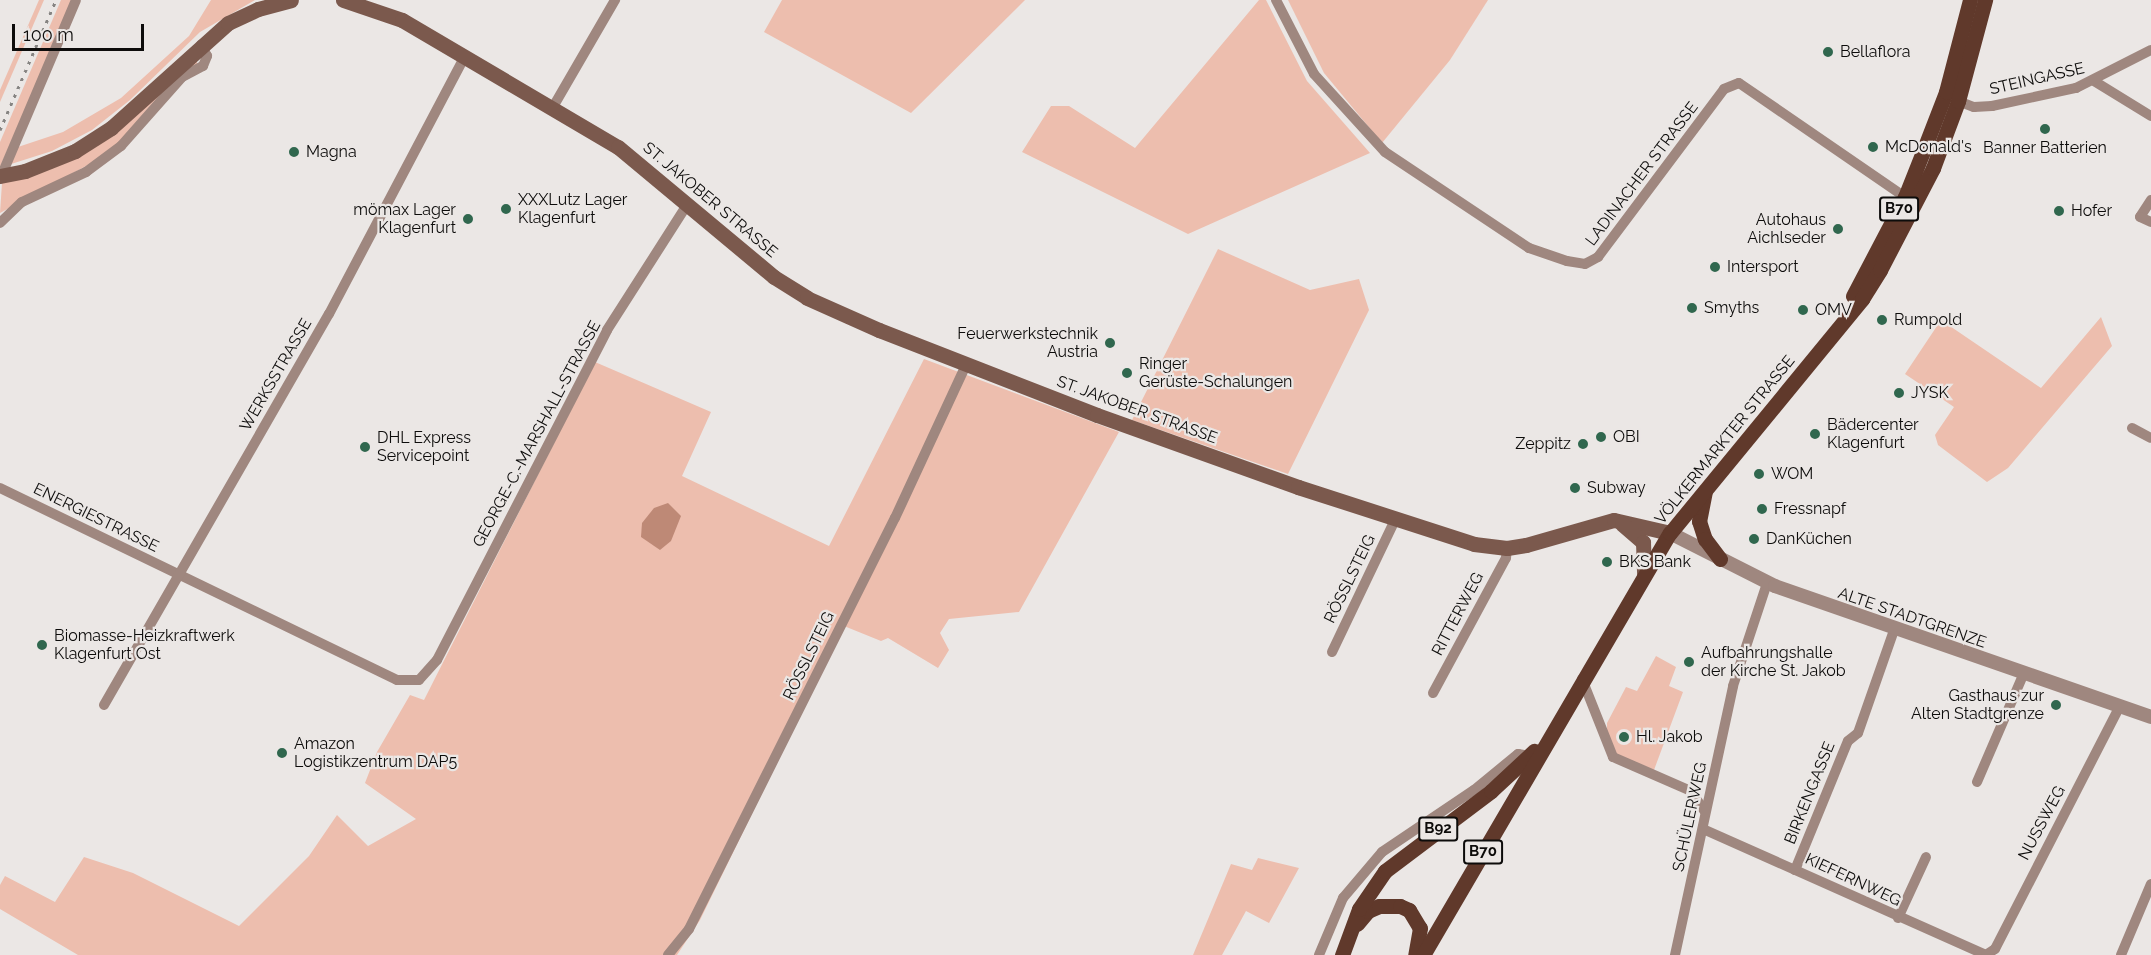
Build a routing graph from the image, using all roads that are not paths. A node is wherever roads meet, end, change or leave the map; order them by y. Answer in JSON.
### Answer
{"nodes":[{"id":1,"x":76,"y":0,"type":"edge"},
{"id":2,"x":291,"y":0,"type":"edge"},
{"id":3,"x":343,"y":0,"type":"edge"},
{"id":4,"x":615,"y":0,"type":"edge"},
{"id":5,"x":1276,"y":0,"type":"edge"},
{"id":6,"x":1970,"y":0,"type":"edge"},
{"id":7,"x":1985,"y":0,"type":"edge"},
{"id":8,"x":1973,"y":19,"type":"junction"},
{"id":9,"x":201,"y":44,"type":"junction"},
{"id":10,"x":2151,"y":50,"type":"edge"},
{"id":11,"x":465,"y":56,"type":"junction"},
{"id":12,"x":2094,"y":81,"type":"junction"},
{"id":13,"x":1952,"y":96,"type":"junction"},
{"id":14,"x":553,"y":107,"type":"junction"},
{"id":15,"x":2151,"y":116,"type":"edge"},
{"id":16,"x":1924,"y":149,"type":"junction"},
{"id":17,"x":1934,"y":168,"type":"junction"},
{"id":18,"x":0,"y":178,"type":"edge"},
{"id":19,"x":2151,"y":200,"type":"edge"},
{"id":20,"x":1911,"y":201,"type":"junction"},
{"id":21,"x":687,"y":205,"type":"junction"},
{"id":22,"x":2151,"y":222,"type":"edge"},
{"id":23,"x":0,"y":223,"type":"edge"},
{"id":24,"x":966,"y":365,"type":"junction"},
{"id":25,"x":2132,"y":428,"type":"dead end"},
{"id":26,"x":2151,"y":438,"type":"edge"},
{"id":27,"x":0,"y":488,"type":"edge"},
{"id":28,"x":1706,"y":488,"type":"junction"},
{"id":29,"x":1395,"y":520,"type":"junction"},
{"id":30,"x":1614,"y":520,"type":"junction"},
{"id":31,"x":1670,"y":533,"type":"junction"},
{"id":32,"x":1506,"y":548,"type":"junction"},
{"id":33,"x":1720,"y":559,"type":"junction"},
{"id":34,"x":180,"y":575,"type":"junction"},
{"id":35,"x":1644,"y":575,"type":"junction"},
{"id":36,"x":1767,"y":583,"type":"junction"},
{"id":37,"x":1894,"y":630,"type":"junction"},
{"id":38,"x":1332,"y":652,"type":"dead end"},
{"id":39,"x":2025,"y":673,"type":"junction"},
{"id":40,"x":1582,"y":679,"type":"junction"},
{"id":41,"x":419,"y":680,"type":"joint"},
{"id":42,"x":1433,"y":693,"type":"dead end"},
{"id":43,"x":104,"y":705,"type":"dead end"},
{"id":44,"x":2120,"y":706,"type":"junction"},
{"id":45,"x":2151,"y":717,"type":"edge"},
{"id":46,"x":1547,"y":739,"type":"junction"},
{"id":47,"x":1530,"y":756,"type":"junction"},
{"id":48,"x":1977,"y":782,"type":"dead end"},
{"id":49,"x":1711,"y":786,"type":"junction"},
{"id":50,"x":1691,"y":791,"type":"junction"},
{"id":51,"x":1705,"y":812,"type":"junction"},
{"id":52,"x":1703,"y":829,"type":"junction"},
{"id":53,"x":1926,"y":857,"type":"dead end"},
{"id":54,"x":1795,"y":870,"type":"junction"},
{"id":55,"x":2151,"y":884,"type":"edge"},
{"id":56,"x":1459,"y":896,"type":"junction"},
{"id":57,"x":1898,"y":918,"type":"junction"},
{"id":58,"x":1347,"y":935,"type":"junction"},
{"id":59,"x":1991,"y":953,"type":"joint"},
{"id":60,"x":668,"y":955,"type":"edge"},
{"id":61,"x":1319,"y":955,"type":"edge"},
{"id":62,"x":1342,"y":955,"type":"edge"},
{"id":63,"x":1415,"y":955,"type":"edge"},
{"id":64,"x":1424,"y":955,"type":"edge"},
{"id":65,"x":1436,"y":955,"type":"edge"},
{"id":66,"x":1675,"y":955,"type":"edge"},
{"id":67,"x":2121,"y":955,"type":"edge"}],
"edges":[{"from":1,"to":18,"type":"street"},
{"from":2,"to":9,"type":"main road"},
{"from":3,"to":11,"type":"main road","name":"ST. JAKOBER STRASSE"},
{"from":4,"to":14,"type":"street"},
{"from":5,"to":20,"type":"street","name":"LADINACHER STRASSE"},
{"from":6,"to":8,"type":"main road","name":"VÖLKERMARKTER STRASSE","number":"B70"},
{"from":7,"to":8,"type":"main road","name":"VÖLKERMARKTER STRASSE","number":"B70"},
{"from":8,"to":13,"type":"main road","name":"VÖLKERMARKTER STRASSE","number":"B70"},
{"from":9,"to":18,"type":"main road","bridge":true},
{"from":9,"to":23,"type":"street"},
{"from":10,"to":12,"type":"street","name":"STEINGASSE"},
{"from":11,"to":14,"type":"main road","name":"ST. JAKOBER STRASSE"},
{"from":11,"to":34,"type":"street","name":"WERKSSTRASSE"},
{"from":12,"to":13,"type":"street","name":"STEINGASSE"},
{"from":12,"to":15,"type":"street"},
{"from":13,"to":16,"type":"main road","name":"VÖLKERMARKTER STRASSE","number":"B70"},
{"from":13,"to":17,"type":"main road","name":"VÖLKERMARKTER STRASSE","number":"B70"},
{"from":14,"to":21,"type":"main road","name":"ST. JAKOBER STRASSE"},
{"from":16,"to":17,"type":"main road"},
{"from":16,"to":20,"type":"main road","name":"VÖLKERMARKTER STRASSE","number":"B70"},
{"from":17,"to":20,"type":"main road","name":"VÖLKERMARKTER STRASSE","number":"B70"},
{"from":19,"to":22,"type":"street"},
{"from":20,"to":28,"type":"main road","name":"VÖLKERMARKTER STRASSE","number":"B70"},
{"from":21,"to":24,"type":"main road","name":"ST. JAKOBER STRASSE"},
{"from":21,"to":41,"type":"street","name":"GEORGE-C.-MARSHALL-STRASSE"},
{"from":24,"to":29,"type":"main road","name":"ST. JAKOBER STRASSE"},
{"from":24,"to":60,"type":"street","name":"RÖSSLSTEIG"},
{"from":25,"to":26,"type":"street"},
{"from":27,"to":34,"type":"street","name":"ENERGIESTRASSE"},
{"from":28,"to":31,"type":"main road","name":"VÖLKERMARKTER STRASSE","number":"B70"},
{"from":28,"to":33,"type":"main road"},
{"from":29,"to":32,"type":"main road","name":"ST. JAKOBER STRASSE"},
{"from":29,"to":38,"type":"street","name":"RÖSSLSTEIG"},
{"from":30,"to":31,"type":"main road","name":"ST. JAKOBER STRASSE"},
{"from":30,"to":32,"type":"main road","name":"ST. JAKOBER STRASSE"},
{"from":30,"to":35,"type":"main road"},
{"from":31,"to":33,"type":"street","name":"ALTE STADTGRENZE"},
{"from":31,"to":35,"type":"main road","name":"VÖLKERMARKTER STRASSE","number":"B70"},
{"from":32,"to":42,"type":"street","name":"RITTERWEG"},
{"from":33,"to":36,"type":"street","name":"ALTE STADTGRENZE"},
{"from":34,"to":41,"type":"street","name":"ENERGIESTRASSE"},
{"from":34,"to":43,"type":"street","name":"WERKSSTRASSE"},
{"from":35,"to":40,"type":"main road","name":"VÖLKERMARKTER STRASSE","number":"B70"},
{"from":36,"to":37,"type":"street","name":"ALTE STADTGRENZE"},
{"from":36,"to":49,"type":"street","name":"SCHÜLERWEG"},
{"from":37,"to":39,"type":"street","name":"ALTE STADTGRENZE"},
{"from":37,"to":54,"type":"street","name":"BIRKENGASSE"},
{"from":39,"to":44,"type":"street","name":"ALTE STADTGRENZE"},
{"from":39,"to":48,"type":"street"},
{"from":40,"to":46,"type":"main road","name":"VÖLKERMARKTER STRASSE","number":"B70"},
{"from":40,"to":50,"type":"street"},
{"from":44,"to":45,"type":"street","name":"ALTE STADTGRENZE"},
{"from":44,"to":59,"type":"street","name":"NUSSWEG"},
{"from":46,"to":47,"type":"main road","number":"B92"},
{"from":46,"to":56,"type":"main road","number":"B70"},
{"from":47,"to":58,"type":"main road","number":"B92"},
{"from":47,"to":61,"type":"street"},
{"from":49,"to":50,"type":"street"},
{"from":49,"to":51,"type":"street","name":"SCHÜLERWEG"},
{"from":50,"to":51,"type":"street"},
{"from":51,"to":52,"type":"street","name":"SCHÜLERWEG"},
{"from":52,"to":54,"type":"street","name":"KIEFERNWEG"},
{"from":52,"to":66,"type":"street","name":"SCHÜLERWEG"},
{"from":53,"to":57,"type":"street"},
{"from":54,"to":57,"type":"street","name":"KIEFERNWEG"},
{"from":55,"to":67,"type":"street"},
{"from":56,"to":64,"type":"main road","number":"B70"},
{"from":56,"to":65,"type":"main road"},
{"from":57,"to":59,"type":"street","name":"KIEFERNWEG"},
{"from":58,"to":62,"type":"main road","number":"B92"},
{"from":58,"to":63,"type":"main road","number":"B92"}]}
